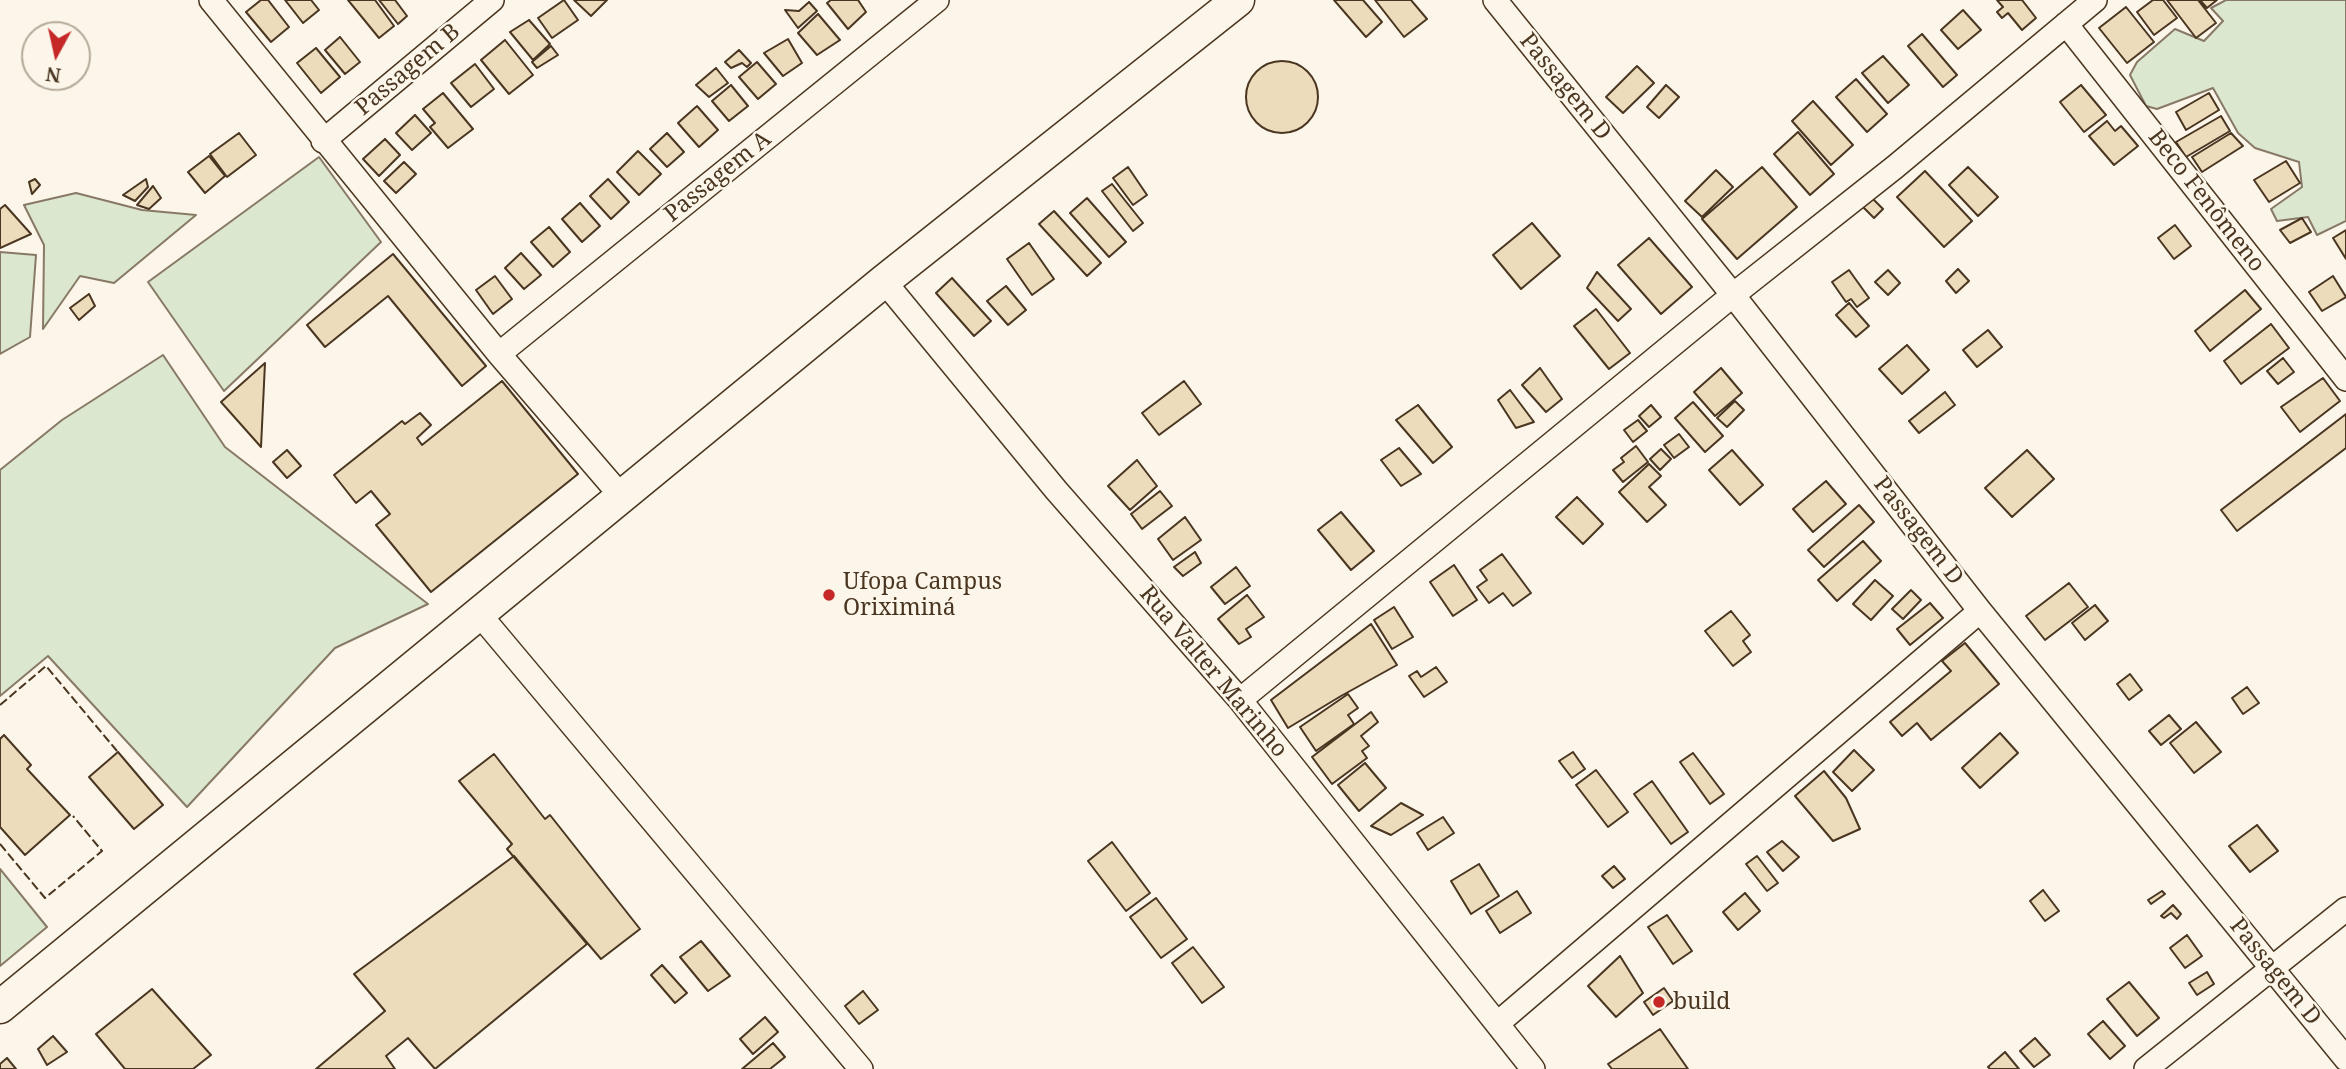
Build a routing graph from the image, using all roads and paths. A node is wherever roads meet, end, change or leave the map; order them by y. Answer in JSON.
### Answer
{"nodes":[{"id":1,"x":211,"y":0,"type":"edge"},
{"id":2,"x":492,"y":0,"type":"edge"},
{"id":3,"x":937,"y":0,"type":"edge"},
{"id":4,"x":1238,"y":0,"type":"edge"},
{"id":5,"x":1495,"y":0,"type":"edge"},
{"id":6,"x":2095,"y":0,"type":"edge"},
{"id":7,"x":2066,"y":24,"type":"junction"},
{"id":8,"x":324,"y":141,"type":"junction"},
{"id":9,"x":884,"y":281,"type":"junction"},
{"id":10,"x":1733,"y":295,"type":"junction"},
{"id":11,"x":499,"y":355,"type":"junction"},
{"id":12,"x":2346,"y":379,"type":"edge"},
{"id":13,"x":622,"y":497,"type":"junction"},
{"id":14,"x":1980,"y":611,"type":"junction"},
{"id":15,"x":480,"y":615,"type":"junction"},
{"id":16,"x":1240,"y":700,"type":"junction"},
{"id":17,"x":2346,"y":909,"type":"edge"},
{"id":18,"x":2271,"y":967,"type":"junction"},
{"id":19,"x":0,"y":1007,"type":"edge"},
{"id":20,"x":1498,"y":1023,"type":"junction"},
{"id":21,"x":2346,"y":1059,"type":"edge"},
{"id":22,"x":860,"y":1069,"type":"edge"},
{"id":23,"x":1533,"y":1069,"type":"edge"},
{"id":24,"x":2146,"y":1069,"type":"edge"}],
"edges":[{"from":1,"to":8,"type":"street"},
{"from":2,"to":8,"type":"street","name":"Passagem B"},
{"from":3,"to":11,"type":"street","name":"Passagem A"},
{"from":4,"to":9,"type":"main road"},
{"from":5,"to":10,"type":"street","name":"Passagem D"},
{"from":6,"to":7,"type":"street"},
{"from":7,"to":10,"type":"street"},
{"from":7,"to":12,"type":"street","name":"Beco Fenômeno"},
{"from":8,"to":11,"type":"street"},
{"from":9,"to":13,"type":"main road"},
{"from":9,"to":16,"type":"street","name":"Rua Valter Marinho"},
{"from":10,"to":14,"type":"street","name":"Passagem D"},
{"from":10,"to":16,"type":"street"},
{"from":11,"to":13,"type":"street"},
{"from":13,"to":15,"type":"main road"},
{"from":14,"to":18,"type":"street","name":"Passagem D"},
{"from":14,"to":20,"type":"street"},
{"from":15,"to":19,"type":"main road"},
{"from":15,"to":22,"type":"street"},
{"from":16,"to":20,"type":"street","name":"Rua Valter Marinho"},
{"from":17,"to":18,"type":"street"},
{"from":18,"to":21,"type":"street","name":"Passagem D"},
{"from":18,"to":24,"type":"street"},
{"from":20,"to":23,"type":"street","name":"Rua Valter Marinho"}]}
